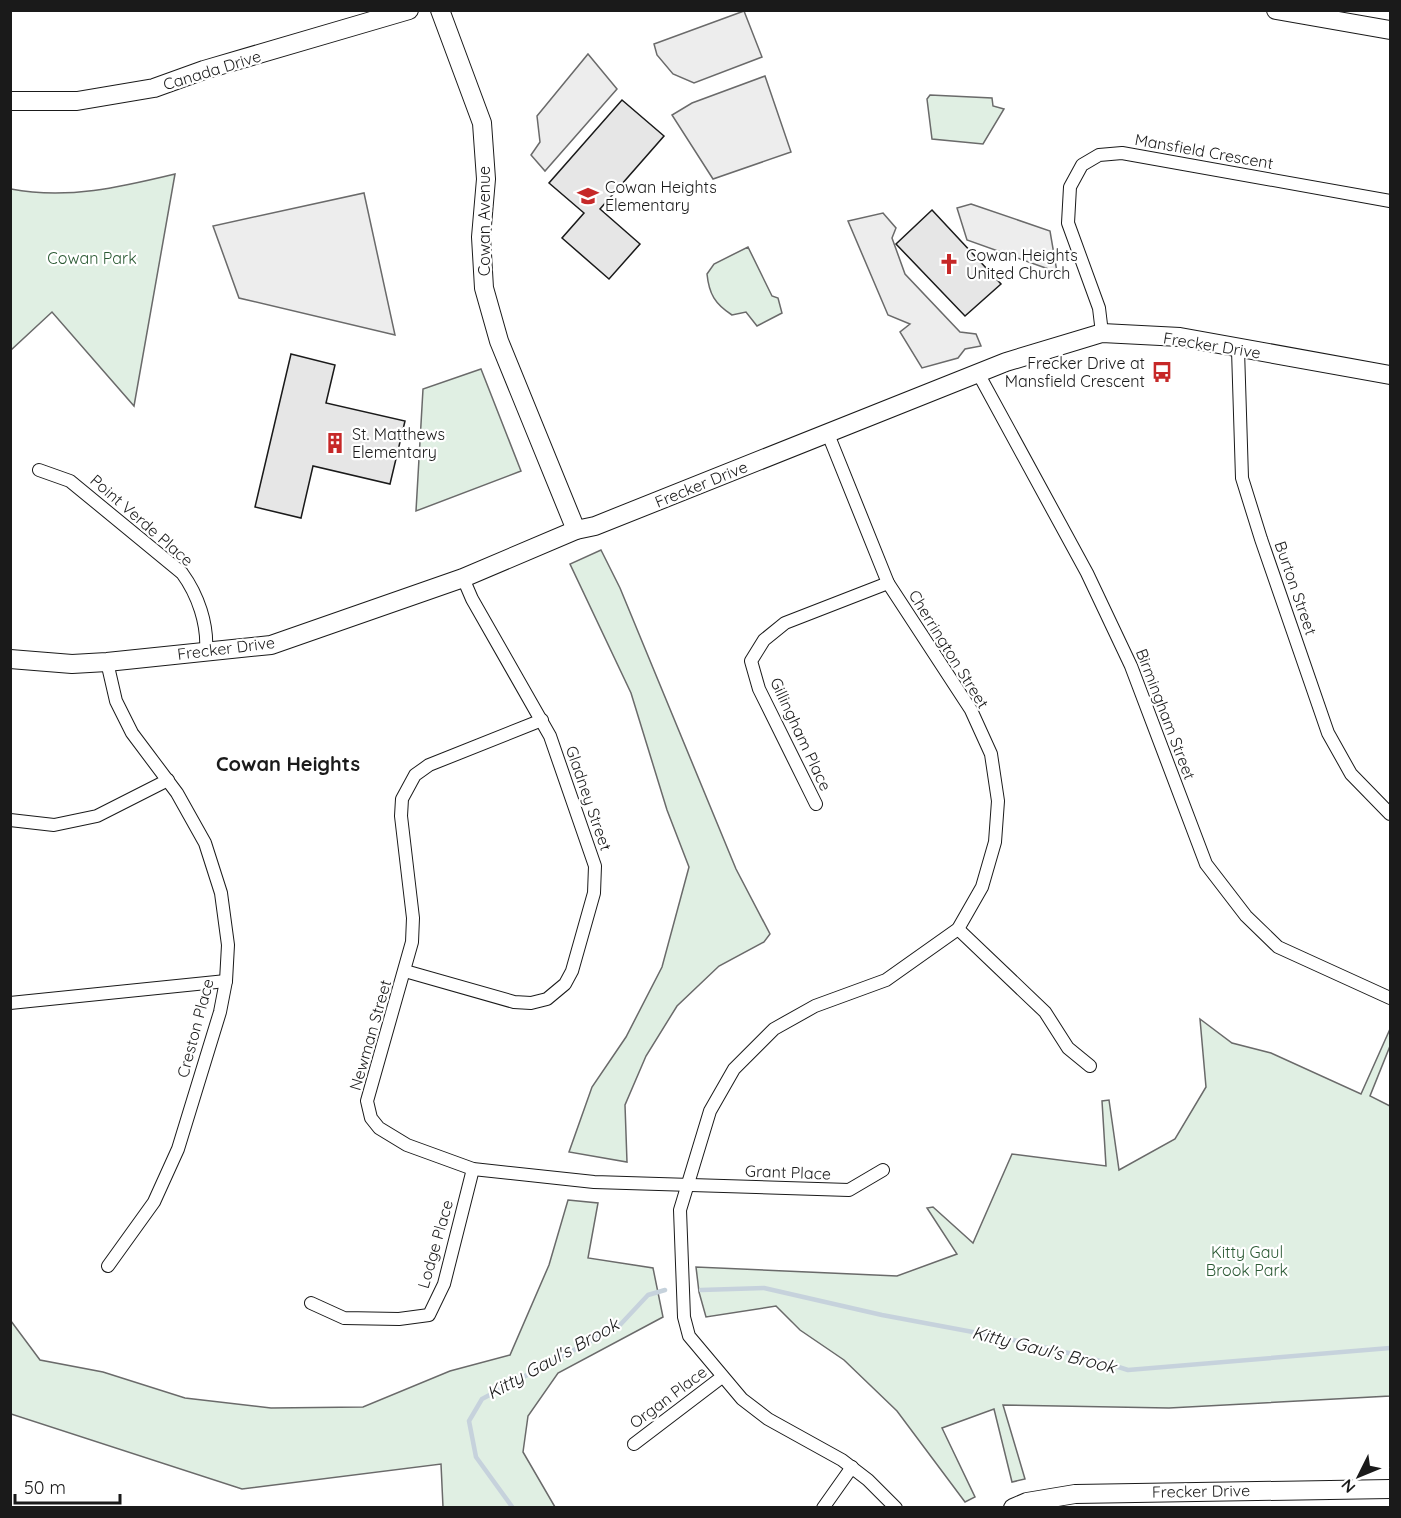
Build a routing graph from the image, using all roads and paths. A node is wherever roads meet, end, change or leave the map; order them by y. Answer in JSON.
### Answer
{"nodes":[{"id":1,"x":409,"y":10,"type":"edge"},
{"id":2,"x":440,"y":10,"type":"edge"},
{"id":3,"x":1276,"y":10,"type":"edge"},
{"id":4,"x":1390,"y":30,"type":"edge"},
{"id":5,"x":10,"y":101,"type":"edge"},
{"id":6,"x":1390,"y":201,"type":"edge"},
{"id":7,"x":1102,"y":333,"type":"junction"},
{"id":8,"x":1238,"y":350,"type":"junction"},
{"id":9,"x":978,"y":373,"type":"junction"},
{"id":10,"x":1390,"y":375,"type":"edge"},
{"id":11,"x":828,"y":434,"type":"junction"},
{"id":12,"x":39,"y":470,"type":"dead end"},
{"id":13,"x":576,"y":530,"type":"junction"},
{"id":14,"x":463,"y":578,"type":"junction"},
{"id":15,"x":888,"y":584,"type":"junction"},
{"id":16,"x":206,"y":651,"type":"junction"},
{"id":17,"x":10,"y":659,"type":"edge"},
{"id":18,"x":107,"y":662,"type":"junction"},
{"id":19,"x":542,"y":720,"type":"junction"},
{"id":20,"x":168,"y":780,"type":"junction"},
{"id":21,"x":816,"y":804,"type":"dead end"},
{"id":22,"x":1390,"y":814,"type":"edge"},
{"id":23,"x":10,"y":820,"type":"edge"},
{"id":24,"x":958,"y":929,"type":"junction"},
{"id":25,"x":405,"y":971,"type":"junction"},
{"id":26,"x":226,"y":981,"type":"junction"},
{"id":27,"x":1390,"y":998,"type":"edge"},
{"id":28,"x":10,"y":1003,"type":"edge"},
{"id":29,"x":1090,"y":1066,"type":"dead end"},
{"id":30,"x":473,"y":1169,"type":"junction"},
{"id":31,"x":883,"y":1170,"type":"dead end"},
{"id":32,"x":686,"y":1186,"type":"junction"},
{"id":33,"x":108,"y":1266,"type":"dead end"},
{"id":34,"x":311,"y":1302,"type":"dead end"},
{"id":35,"x":722,"y":1377,"type":"junction"},
{"id":36,"x":634,"y":1444,"type":"dead end"},
{"id":37,"x":852,"y":1467,"type":"junction"},
{"id":38,"x":1390,"y":1489,"type":"edge"},
{"id":39,"x":824,"y":1508,"type":"edge"},
{"id":40,"x":896,"y":1508,"type":"edge"},
{"id":41,"x":1013,"y":1508,"type":"edge"}],
"edges":[{"from":1,"to":5,"type":"street","name":"Canada Drive"},
{"from":2,"to":13,"type":"street","name":"Cowan Avenue"},
{"from":3,"to":4,"type":"street"},
{"from":6,"to":7,"type":"street","name":"Mansfield Crescent"},
{"from":7,"to":8,"type":"street","name":"Frecker Drive"},
{"from":7,"to":9,"type":"street","name":"Frecker Drive"},
{"from":8,"to":10,"type":"street","name":"Frecker Drive"},
{"from":8,"to":22,"type":"street","name":"Burton Street"},
{"from":9,"to":11,"type":"street","name":"Frecker Drive"},
{"from":9,"to":27,"type":"street","name":"Birmingham Street"},
{"from":11,"to":13,"type":"street","name":"Frecker Drive"},
{"from":11,"to":15,"type":"street","name":"Cherrington Street"},
{"from":12,"to":16,"type":"street","name":"Point Verde Place"},
{"from":13,"to":14,"type":"street","name":"Frecker Drive"},
{"from":14,"to":16,"type":"street","name":"Frecker Drive"},
{"from":14,"to":19,"type":"street","name":"Gladney Street"},
{"from":15,"to":21,"type":"street","name":"Gillingham Place"},
{"from":15,"to":24,"type":"street","name":"Cherrington Street"},
{"from":16,"to":18,"type":"street","name":"Frecker Drive"},
{"from":17,"to":18,"type":"street","name":"Frecker Drive"},
{"from":18,"to":20,"type":"street","name":"Creston Place"},
{"from":19,"to":25,"type":"street","name":"Newman Street"},
{"from":19,"to":25,"type":"street","name":"Gladney Street"},
{"from":20,"to":23,"type":"street"},
{"from":20,"to":26,"type":"street","name":"Creston Place"},
{"from":24,"to":29,"type":"street"},
{"from":24,"to":32,"type":"street","name":"Cherrington Street"},
{"from":25,"to":30,"type":"street","name":"Newman Street"},
{"from":26,"to":28,"type":"street"},
{"from":26,"to":33,"type":"street","name":"Creston Place"},
{"from":30,"to":32,"type":"street","name":"Newman Street"},
{"from":30,"to":34,"type":"street","name":"Lodge Place"},
{"from":31,"to":32,"type":"street","name":"Grant Place"},
{"from":32,"to":35,"type":"street","name":"Cherrington Street"},
{"from":35,"to":36,"type":"street","name":"Organ Place"},
{"from":35,"to":37,"type":"street","name":"Cherrington Street"},
{"from":37,"to":39,"type":"street"},
{"from":37,"to":40,"type":"street","name":"Cherrington Street"},
{"from":38,"to":41,"type":"street","name":"Frecker Drive"}]}
